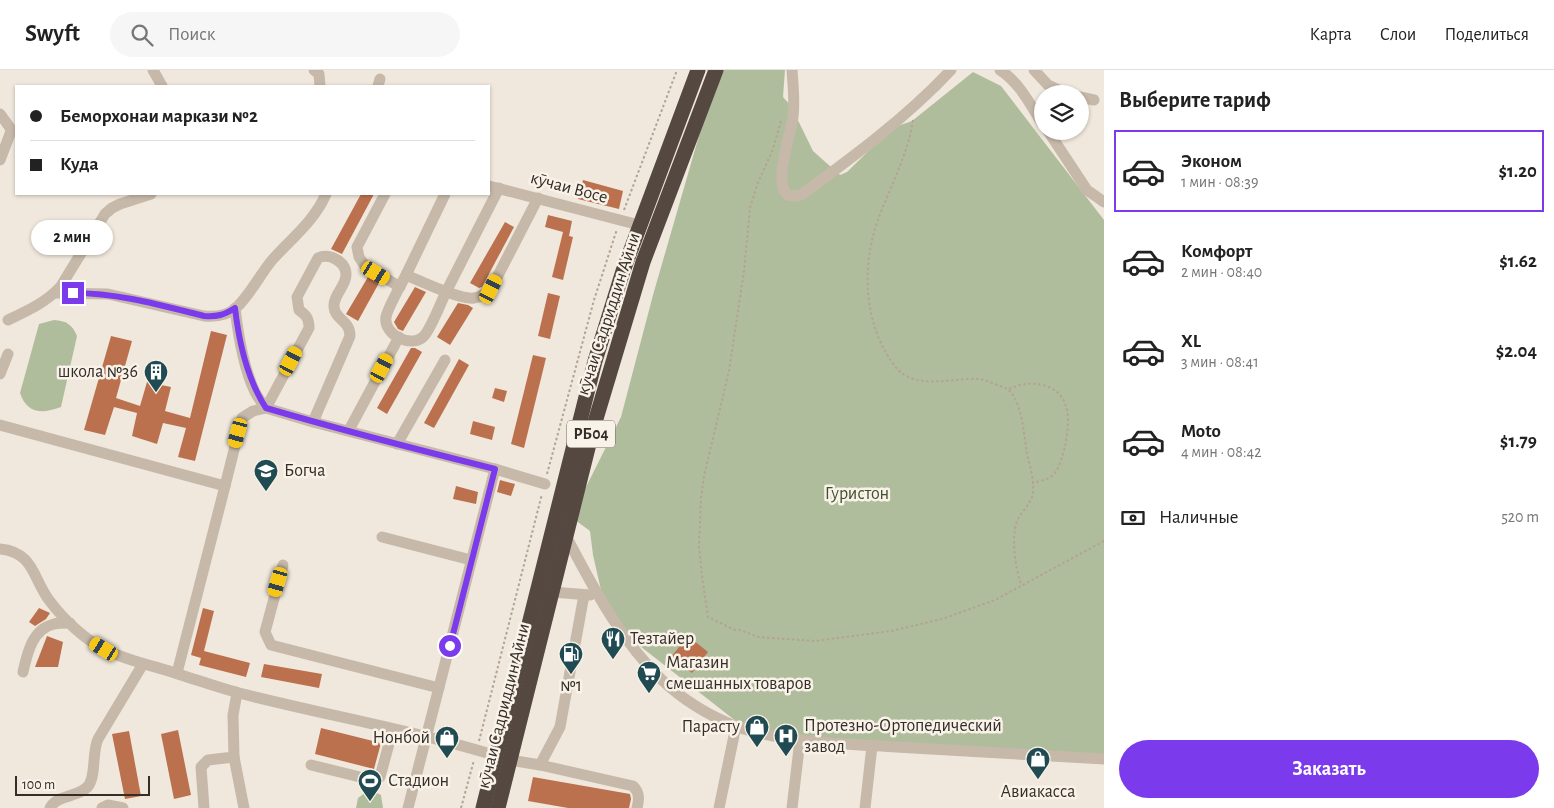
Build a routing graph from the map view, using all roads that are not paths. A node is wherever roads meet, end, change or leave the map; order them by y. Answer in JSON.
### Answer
{"nodes":[{"id":1,"x":153,"y":70,"type":"edge"},
{"id":2,"x":314,"y":70,"type":"edge"},
{"id":3,"x":698,"y":70,"type":"edge"},
{"id":4,"x":716,"y":70,"type":"edge"},
{"id":5,"x":792,"y":70,"type":"edge"},
{"id":6,"x":951,"y":70,"type":"edge"},
{"id":7,"x":1000,"y":70,"type":"edge"},
{"id":8,"x":1034,"y":70,"type":"edge"},
{"id":9,"x":161,"y":85,"type":"edge"},
{"id":10,"x":320,"y":85,"type":"edge"},
{"id":11,"x":1047,"y":85,"type":"edge"},
{"id":12,"x":1089,"y":99,"type":"edge"},
{"id":13,"x":1094,"y":100,"type":"dead end"},
{"id":14,"x":1034,"y":111,"type":"edge"},
{"id":15,"x":0,"y":114,"type":"edge"},
{"id":16,"x":1054,"y":140,"type":"edge"},
{"id":17,"x":0,"y":160,"type":"edge"},
{"id":18,"x":494,"y":187,"type":"edge"},
{"id":19,"x":148,"y":195,"type":"edge"},
{"id":20,"x":326,"y":195,"type":"edge"},
{"id":21,"x":384,"y":195,"type":"edge"},
{"id":22,"x":445,"y":195,"type":"edge"},
{"id":23,"x":538,"y":198,"type":"junction"},
{"id":24,"x":1104,"y":202,"type":"edge"},
{"id":25,"x":639,"y":225,"type":"junction"},
{"id":26,"x":406,"y":275,"type":"junction"},
{"id":27,"x":400,"y":287,"type":"junction"},
{"id":28,"x":447,"y":291,"type":"junction"},
{"id":29,"x":55,"y":293,"type":"junction"},
{"id":30,"x":235,"y":308,"type":"junction"},
{"id":31,"x":8,"y":320,"type":"dead end"},
{"id":32,"x":399,"y":337,"type":"junction"},
{"id":33,"x":8,"y":354,"type":"dead end"},
{"id":34,"x":445,"y":360,"type":"dead end"},
{"id":35,"x":0,"y":374,"type":"edge"},
{"id":36,"x":266,"y":408,"type":"junction"},
{"id":37,"x":313,"y":422,"type":"junction"},
{"id":38,"x":0,"y":425,"type":"edge"},
{"id":39,"x":349,"y":430,"type":"junction"},
{"id":40,"x":397,"y":444,"type":"junction"},
{"id":41,"x":495,"y":469,"type":"junction"},
{"id":42,"x":545,"y":484,"type":"road end"},
{"id":43,"x":225,"y":486,"type":"junction"},
{"id":44,"x":566,"y":536,"type":"junction"},
{"id":45,"x":382,"y":537,"type":"dead end"},
{"id":46,"x":0,"y":549,"type":"edge"},
{"id":47,"x":471,"y":560,"type":"junction"},
{"id":48,"x":283,"y":565,"type":"dead end"},
{"id":49,"x":552,"y":592,"type":"junction"},
{"id":50,"x":584,"y":594,"type":"junction"},
{"id":51,"x":597,"y":596,"type":"junction"},
{"id":52,"x":70,"y":623,"type":"junction"},
{"id":53,"x":143,"y":664,"type":"junction"},
{"id":54,"x":23,"y":672,"type":"dead end"},
{"id":55,"x":177,"y":673,"type":"junction"},
{"id":56,"x":439,"y":688,"type":"junction"},
{"id":57,"x":237,"y":692,"type":"junction"},
{"id":58,"x":736,"y":726,"type":"junction"},
{"id":59,"x":393,"y":729,"type":"junction"},
{"id":60,"x":426,"y":736,"type":"junction"},
{"id":61,"x":800,"y":740,"type":"junction"},
{"id":62,"x":872,"y":746,"type":"junction"},
{"id":63,"x":234,"y":757,"type":"junction"},
{"id":64,"x":503,"y":758,"type":"junction"},
{"id":65,"x":1104,"y":759,"type":"edge"},
{"id":66,"x":311,"y":765,"type":"dead end"},
{"id":67,"x":540,"y":765,"type":"junction"},
{"id":68,"x":50,"y":808,"type":"edge"},
{"id":69,"x":102,"y":808,"type":"edge"},
{"id":70,"x":123,"y":808,"type":"edge"},
{"id":71,"x":204,"y":808,"type":"edge"},
{"id":72,"x":244,"y":808,"type":"edge"},
{"id":73,"x":408,"y":808,"type":"edge"},
{"id":74,"x":483,"y":808,"type":"edge"},
{"id":75,"x":498,"y":808,"type":"edge"},
{"id":76,"x":637,"y":808,"type":"edge"},
{"id":77,"x":719,"y":808,"type":"edge"},
{"id":78,"x":792,"y":808,"type":"edge"},
{"id":79,"x":865,"y":808,"type":"edge"}],
"edges":[{"from":1,"to":9,"type":"street"},
{"from":2,"to":10,"type":"street"},
{"from":3,"to":25,"type":"highway","name":"кӯчаи Садриддин Айни","number":"РБ04"},
{"from":4,"to":44,"type":"highway","name":"кӯчаи Садриддин Айни","number":"РБ04"},
{"from":5,"to":6,"type":"street"},
{"from":7,"to":14,"type":"street"},
{"from":8,"to":11,"type":"street"},
{"from":12,"to":13,"type":"street"},
{"from":15,"to":17,"type":"street"},
{"from":16,"to":24,"type":"street"},
{"from":18,"to":23,"type":"street","name":"кӯчаи Восе"},
{"from":18,"to":28,"type":"street"},
{"from":19,"to":29,"type":"street"},
{"from":20,"to":30,"type":"street"},
{"from":21,"to":27,"type":"street"},
{"from":22,"to":26,"type":"street"},
{"from":23,"to":25,"type":"street","name":"кӯчаи Восе"},
{"from":23,"to":28,"type":"street"},
{"from":25,"to":64,"type":"highway","name":"кӯчаи Садриддин Айни","number":"РБ04"},
{"from":26,"to":27,"type":"street"},
{"from":26,"to":28,"type":"street"},
{"from":27,"to":32,"type":"street"},
{"from":28,"to":32,"type":"street"},
{"from":29,"to":30,"type":"street"},
{"from":29,"to":31,"type":"street"},
{"from":30,"to":36,"type":"street"},
{"from":32,"to":39,"type":"street"},
{"from":33,"to":35,"type":"street"},
{"from":34,"to":40,"type":"street"},
{"from":36,"to":37,"type":"street"},
{"from":36,"to":37,"type":"street"},
{"from":36,"to":43,"type":"street"},
{"from":37,"to":39,"type":"street"},
{"from":38,"to":43,"type":"street"},
{"from":39,"to":40,"type":"street"},
{"from":40,"to":41,"type":"street"},
{"from":41,"to":42,"type":"street"},
{"from":41,"to":47,"type":"street"},
{"from":43,"to":55,"type":"street"},
{"from":44,"to":49,"type":"highway","name":"кӯчаи Садриддин Айни","number":"РБ04"},
{"from":44,"to":51,"type":"street"},
{"from":45,"to":47,"type":"street"},
{"from":46,"to":52,"type":"street"},
{"from":47,"to":56,"type":"street"},
{"from":48,"to":56,"type":"street"},
{"from":49,"to":50,"type":"street"},
{"from":49,"to":64,"type":"highway","name":"кӯчаи Садриддин Айни","number":"РБ04"},
{"from":50,"to":51,"type":"street"},
{"from":50,"to":67,"type":"street"},
{"from":51,"to":58,"type":"street"},
{"from":52,"to":53,"type":"street"},
{"from":52,"to":54,"type":"street"},
{"from":53,"to":55,"type":"street"},
{"from":53,"to":68,"type":"street"},
{"from":55,"to":57,"type":"street"},
{"from":56,"to":60,"type":"street"},
{"from":57,"to":59,"type":"street"},
{"from":57,"to":63,"type":"street"},
{"from":58,"to":61,"type":"street"},
{"from":58,"to":77,"type":"street"},
{"from":59,"to":60,"type":"street"},
{"from":59,"to":66,"type":"street"},
{"from":60,"to":64,"type":"street"},
{"from":60,"to":73,"type":"street"},
{"from":61,"to":62,"type":"street"},
{"from":61,"to":78,"type":"street"},
{"from":62,"to":65,"type":"street"},
{"from":62,"to":79,"type":"street"},
{"from":63,"to":71,"type":"street"},
{"from":63,"to":72,"type":"street"},
{"from":64,"to":67,"type":"street"},
{"from":64,"to":74,"type":"highway","name":"кӯчаи Садриддин Айни","number":"РБ04"},
{"from":64,"to":75,"type":"highway","name":"кӯчаи Садриддин Айни","number":"РБ04"},
{"from":67,"to":76,"type":"street"},
{"from":69,"to":70,"type":"street"}]}
